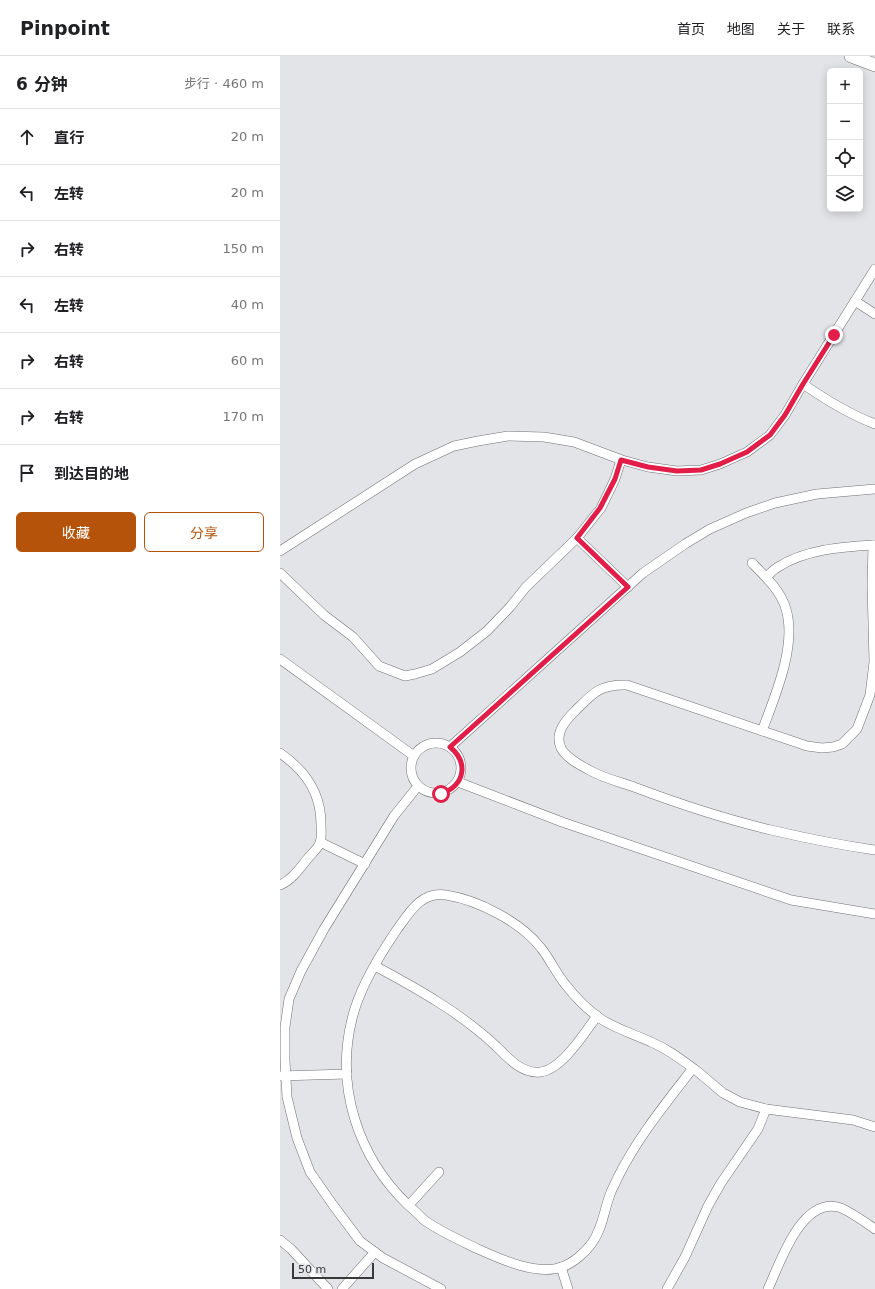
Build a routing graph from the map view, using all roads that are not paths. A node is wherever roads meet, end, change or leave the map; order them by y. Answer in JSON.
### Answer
{"nodes":[{"id":1,"x":851,"y":56,"type":"edge"},
{"id":2,"x":875,"y":65,"type":"edge"},
{"id":3,"x":875,"y":269,"type":"edge"},
{"id":4,"x":855,"y":301,"type":"junction"},
{"id":5,"x":875,"y":314,"type":"edge"},
{"id":6,"x":803,"y":384,"type":"junction"},
{"id":7,"x":875,"y":424,"type":"edge"},
{"id":8,"x":621,"y":460,"type":"junction"},
{"id":9,"x":875,"y":489,"type":"edge"},
{"id":10,"x":577,"y":538,"type":"junction"},
{"id":11,"x":874,"y":545,"type":"edge"},
{"id":12,"x":280,"y":551,"type":"edge"},
{"id":13,"x":752,"y":562,"type":"dead end"},
{"id":14,"x":280,"y":573,"type":"edge"},
{"id":15,"x":766,"y":577,"type":"junction"},
{"id":16,"x":628,"y":587,"type":"junction"},
{"id":17,"x":280,"y":659,"type":"edge"},
{"id":18,"x":762,"y":731,"type":"junction"},
{"id":19,"x":450,"y":747,"type":"junction"},
{"id":20,"x":280,"y":753,"type":"edge"},
{"id":21,"x":414,"y":756,"type":"junction"},
{"id":22,"x":458,"y":782,"type":"junction"},
{"id":23,"x":418,"y":786,"type":"junction"},
{"id":24,"x":320,"y":842,"type":"junction"},
{"id":25,"x":875,"y":850,"type":"edge"},
{"id":26,"x":365,"y":864,"type":"junction"},
{"id":27,"x":280,"y":885,"type":"edge"},
{"id":28,"x":875,"y":914,"type":"edge"},
{"id":29,"x":375,"y":966,"type":"junction"},
{"id":30,"x":598,"y":1016,"type":"junction"},
{"id":31,"x":693,"y":1068,"type":"junction"},
{"id":32,"x":347,"y":1074,"type":"junction"},
{"id":33,"x":283,"y":1076,"type":"edge"},
{"id":34,"x":766,"y":1109,"type":"junction"},
{"id":35,"x":875,"y":1127,"type":"edge"},
{"id":36,"x":439,"y":1172,"type":"dead end"},
{"id":37,"x":409,"y":1206,"type":"junction"},
{"id":38,"x":875,"y":1229,"type":"edge"},
{"id":39,"x":280,"y":1240,"type":"edge"},
{"id":40,"x":375,"y":1252,"type":"junction"},
{"id":41,"x":562,"y":1267,"type":"junction"},
{"id":42,"x":328,"y":1289,"type":"edge"},
{"id":43,"x":342,"y":1289,"type":"edge"},
{"id":44,"x":441,"y":1289,"type":"edge"},
{"id":45,"x":568,"y":1289,"type":"edge"},
{"id":46,"x":667,"y":1289,"type":"edge"},
{"id":47,"x":768,"y":1289,"type":"edge"}],
"edges":[{"from":1,"to":2,"type":"main road"},
{"from":3,"to":4,"type":"street"},
{"from":4,"to":5,"type":"street"},
{"from":4,"to":6,"type":"street"},
{"from":6,"to":7,"type":"street"},
{"from":6,"to":8,"type":"street"},
{"from":8,"to":10,"type":"street"},
{"from":8,"to":12,"type":"street"},
{"from":9,"to":16,"type":"street"},
{"from":10,"to":14,"type":"street"},
{"from":10,"to":16,"type":"street"},
{"from":11,"to":15,"type":"street"},
{"from":11,"to":18,"type":"street"},
{"from":13,"to":15,"type":"street"},
{"from":15,"to":18,"type":"street"},
{"from":16,"to":19,"type":"street"},
{"from":17,"to":21,"type":"street"},
{"from":18,"to":25,"type":"street"},
{"from":19,"to":21,"type":"street"},
{"from":19,"to":22,"type":"street"},
{"from":20,"to":24,"type":"street"},
{"from":21,"to":23,"type":"street"},
{"from":22,"to":23,"type":"street"},
{"from":22,"to":28,"type":"street"},
{"from":23,"to":26,"type":"street"},
{"from":24,"to":26,"type":"street"},
{"from":24,"to":27,"type":"street"},
{"from":26,"to":33,"type":"street"},
{"from":29,"to":30,"type":"street"},
{"from":29,"to":30,"type":"street"},
{"from":29,"to":32,"type":"street"},
{"from":30,"to":31,"type":"street"},
{"from":31,"to":34,"type":"street"},
{"from":31,"to":41,"type":"street"},
{"from":32,"to":33,"type":"street"},
{"from":32,"to":37,"type":"street"},
{"from":33,"to":40,"type":"street"},
{"from":34,"to":35,"type":"street"},
{"from":34,"to":46,"type":"street"},
{"from":36,"to":37,"type":"street"},
{"from":37,"to":41,"type":"street"},
{"from":38,"to":47,"type":"street"},
{"from":39,"to":42,"type":"street"},
{"from":40,"to":43,"type":"street"},
{"from":40,"to":44,"type":"street"},
{"from":41,"to":45,"type":"street"}]}
